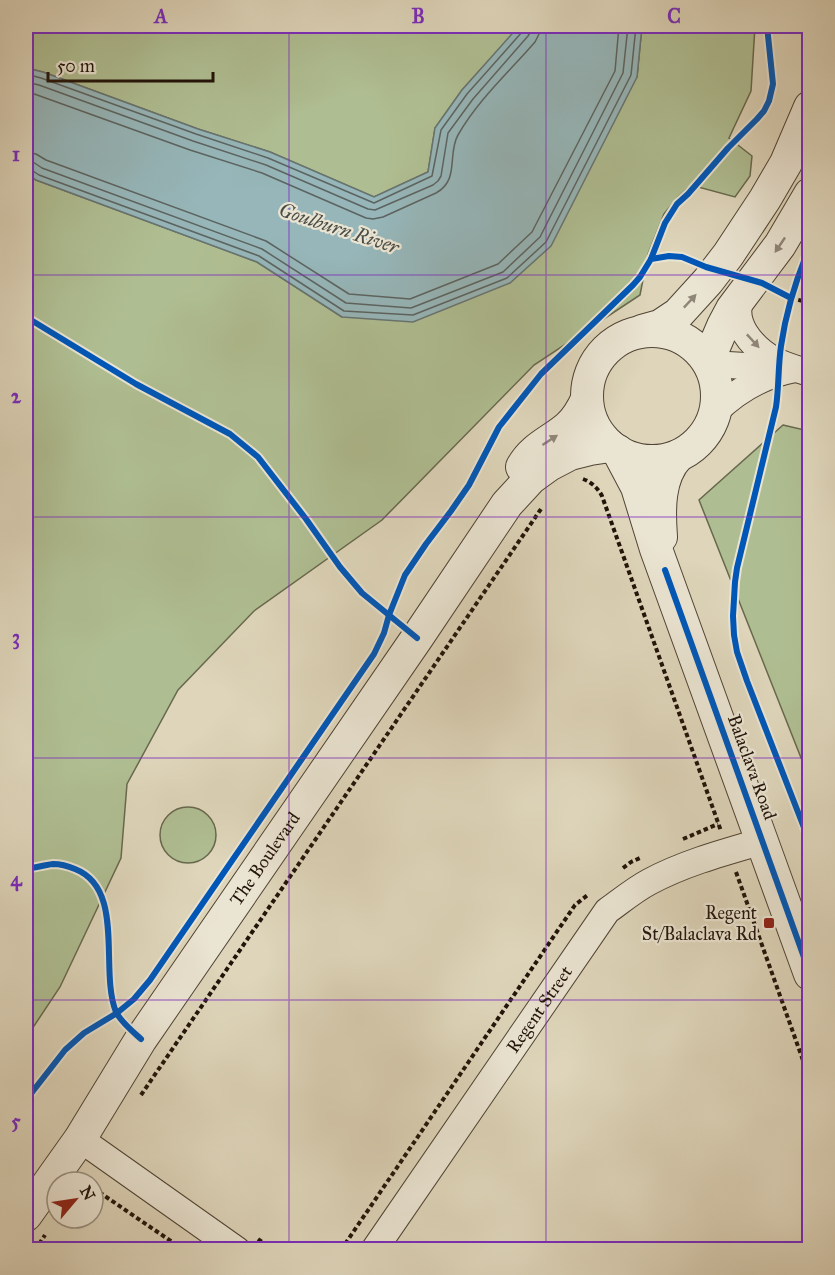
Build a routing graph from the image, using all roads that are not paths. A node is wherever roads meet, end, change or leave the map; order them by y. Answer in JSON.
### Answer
{"nodes":[{"id":1,"x":810,"y":107,"type":"edge"},
{"id":2,"x":810,"y":194,"type":"edge"},
{"id":3,"x":747,"y":288,"type":"junction"},
{"id":4,"x":642,"y":331,"type":"junction"},
{"id":5,"x":709,"y":363,"type":"junction"},
{"id":6,"x":802,"y":371,"type":"edge"},
{"id":7,"x":587,"y":399,"type":"junction"},
{"id":8,"x":716,"y":412,"type":"junction"},
{"id":9,"x":614,"y":448,"type":"junction"},
{"id":10,"x":678,"y":456,"type":"junction"},
{"id":11,"x":507,"y":504,"type":"junction"},
{"id":12,"x":665,"y":570,"type":"junction"},
{"id":13,"x":763,"y":841,"type":"junction"},
{"id":14,"x":810,"y":974,"type":"edge"},
{"id":15,"x":80,"y":1139,"type":"junction"},
{"id":16,"x":26,"y":1215,"type":"edge"},
{"id":17,"x":237,"y":1250,"type":"edge"},
{"id":18,"x":374,"y":1250,"type":"edge"}],
"edges":[{"from":4,"to":1,"type":"street","one_way":true},
{"from":2,"to":3,"type":"street","one_way":true},
{"from":3,"to":5,"type":"street"},
{"from":3,"to":6,"type":"street","one_way":true},
{"from":4,"to":5,"type":"street"},
{"from":4,"to":7,"type":"street"},
{"from":5,"to":6,"type":"street"},
{"from":5,"to":8,"type":"street"},
{"from":6,"to":8,"type":"street"},
{"from":7,"to":9,"type":"street"},
{"from":11,"to":7,"type":"street","name":"The Boulevard","one_way":true},
{"from":8,"to":10,"type":"street"},
{"from":9,"to":10,"type":"street"},
{"from":9,"to":11,"type":"street","name":"The Boulevard"},
{"from":9,"to":12,"type":"street","name":"Balaclava Road"},
{"from":10,"to":12,"type":"street","name":"Balaclava Road"},
{"from":11,"to":15,"type":"street","name":"The Boulevard"},
{"from":12,"to":13,"type":"street","name":"Balaclava Road"},
{"from":13,"to":14,"type":"street","name":"Balaclava Road"},
{"from":13,"to":18,"type":"street","name":"Regent Street"},
{"from":15,"to":16,"type":"street","name":"The Boulevard"},
{"from":15,"to":17,"type":"street"}]}
